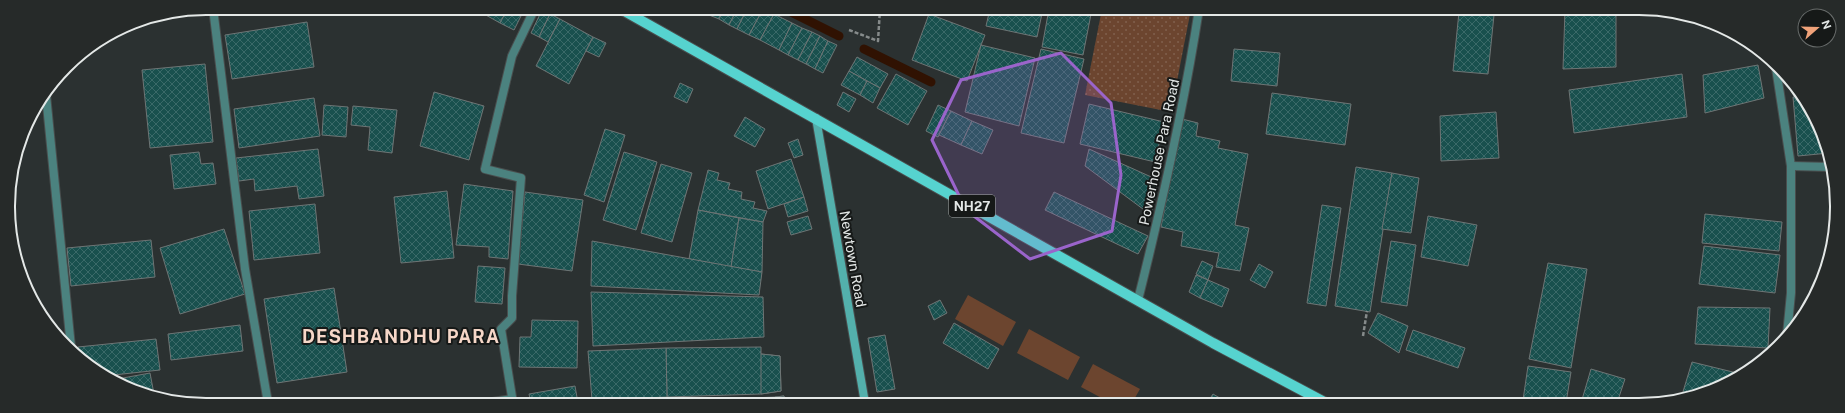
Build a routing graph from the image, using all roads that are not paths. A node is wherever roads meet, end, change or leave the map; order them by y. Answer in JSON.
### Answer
{"nodes":[{"id":1,"x":214,"y":15,"type":"edge"},
{"id":2,"x":532,"y":15,"type":"edge"},
{"id":3,"x":631,"y":15,"type":"edge"},
{"id":4,"x":1198,"y":15,"type":"edge"},
{"id":5,"x":1777,"y":74,"type":"edge"},
{"id":6,"x":47,"y":101,"type":"edge"},
{"id":7,"x":816,"y":118,"type":"junction"},
{"id":8,"x":1790,"y":166,"type":"junction"},
{"id":9,"x":1825,"y":167,"type":"edge"},
{"id":10,"x":1138,"y":300,"type":"junction"},
{"id":11,"x":1788,"y":326,"type":"edge"},
{"id":12,"x":70,"y":341,"type":"edge"},
{"id":13,"x":267,"y":398,"type":"edge"},
{"id":14,"x":512,"y":398,"type":"edge"},
{"id":15,"x":864,"y":398,"type":"edge"},
{"id":16,"x":1317,"y":398,"type":"edge"}],
"edges":[{"from":1,"to":13,"type":"street"},
{"from":2,"to":14,"type":"street"},
{"from":3,"to":7,"type":"main road","number":"NH27"},
{"from":4,"to":10,"type":"street","name":"Powerhouse Para Road"},
{"from":5,"to":8,"type":"street"},
{"from":6,"to":12,"type":"street"},
{"from":7,"to":10,"type":"main road","number":"NH27"},
{"from":7,"to":15,"type":"street","name":"Newtown Road"},
{"from":8,"to":9,"type":"street"},
{"from":8,"to":11,"type":"street"},
{"from":10,"to":16,"type":"main road","number":"NH27"}]}
